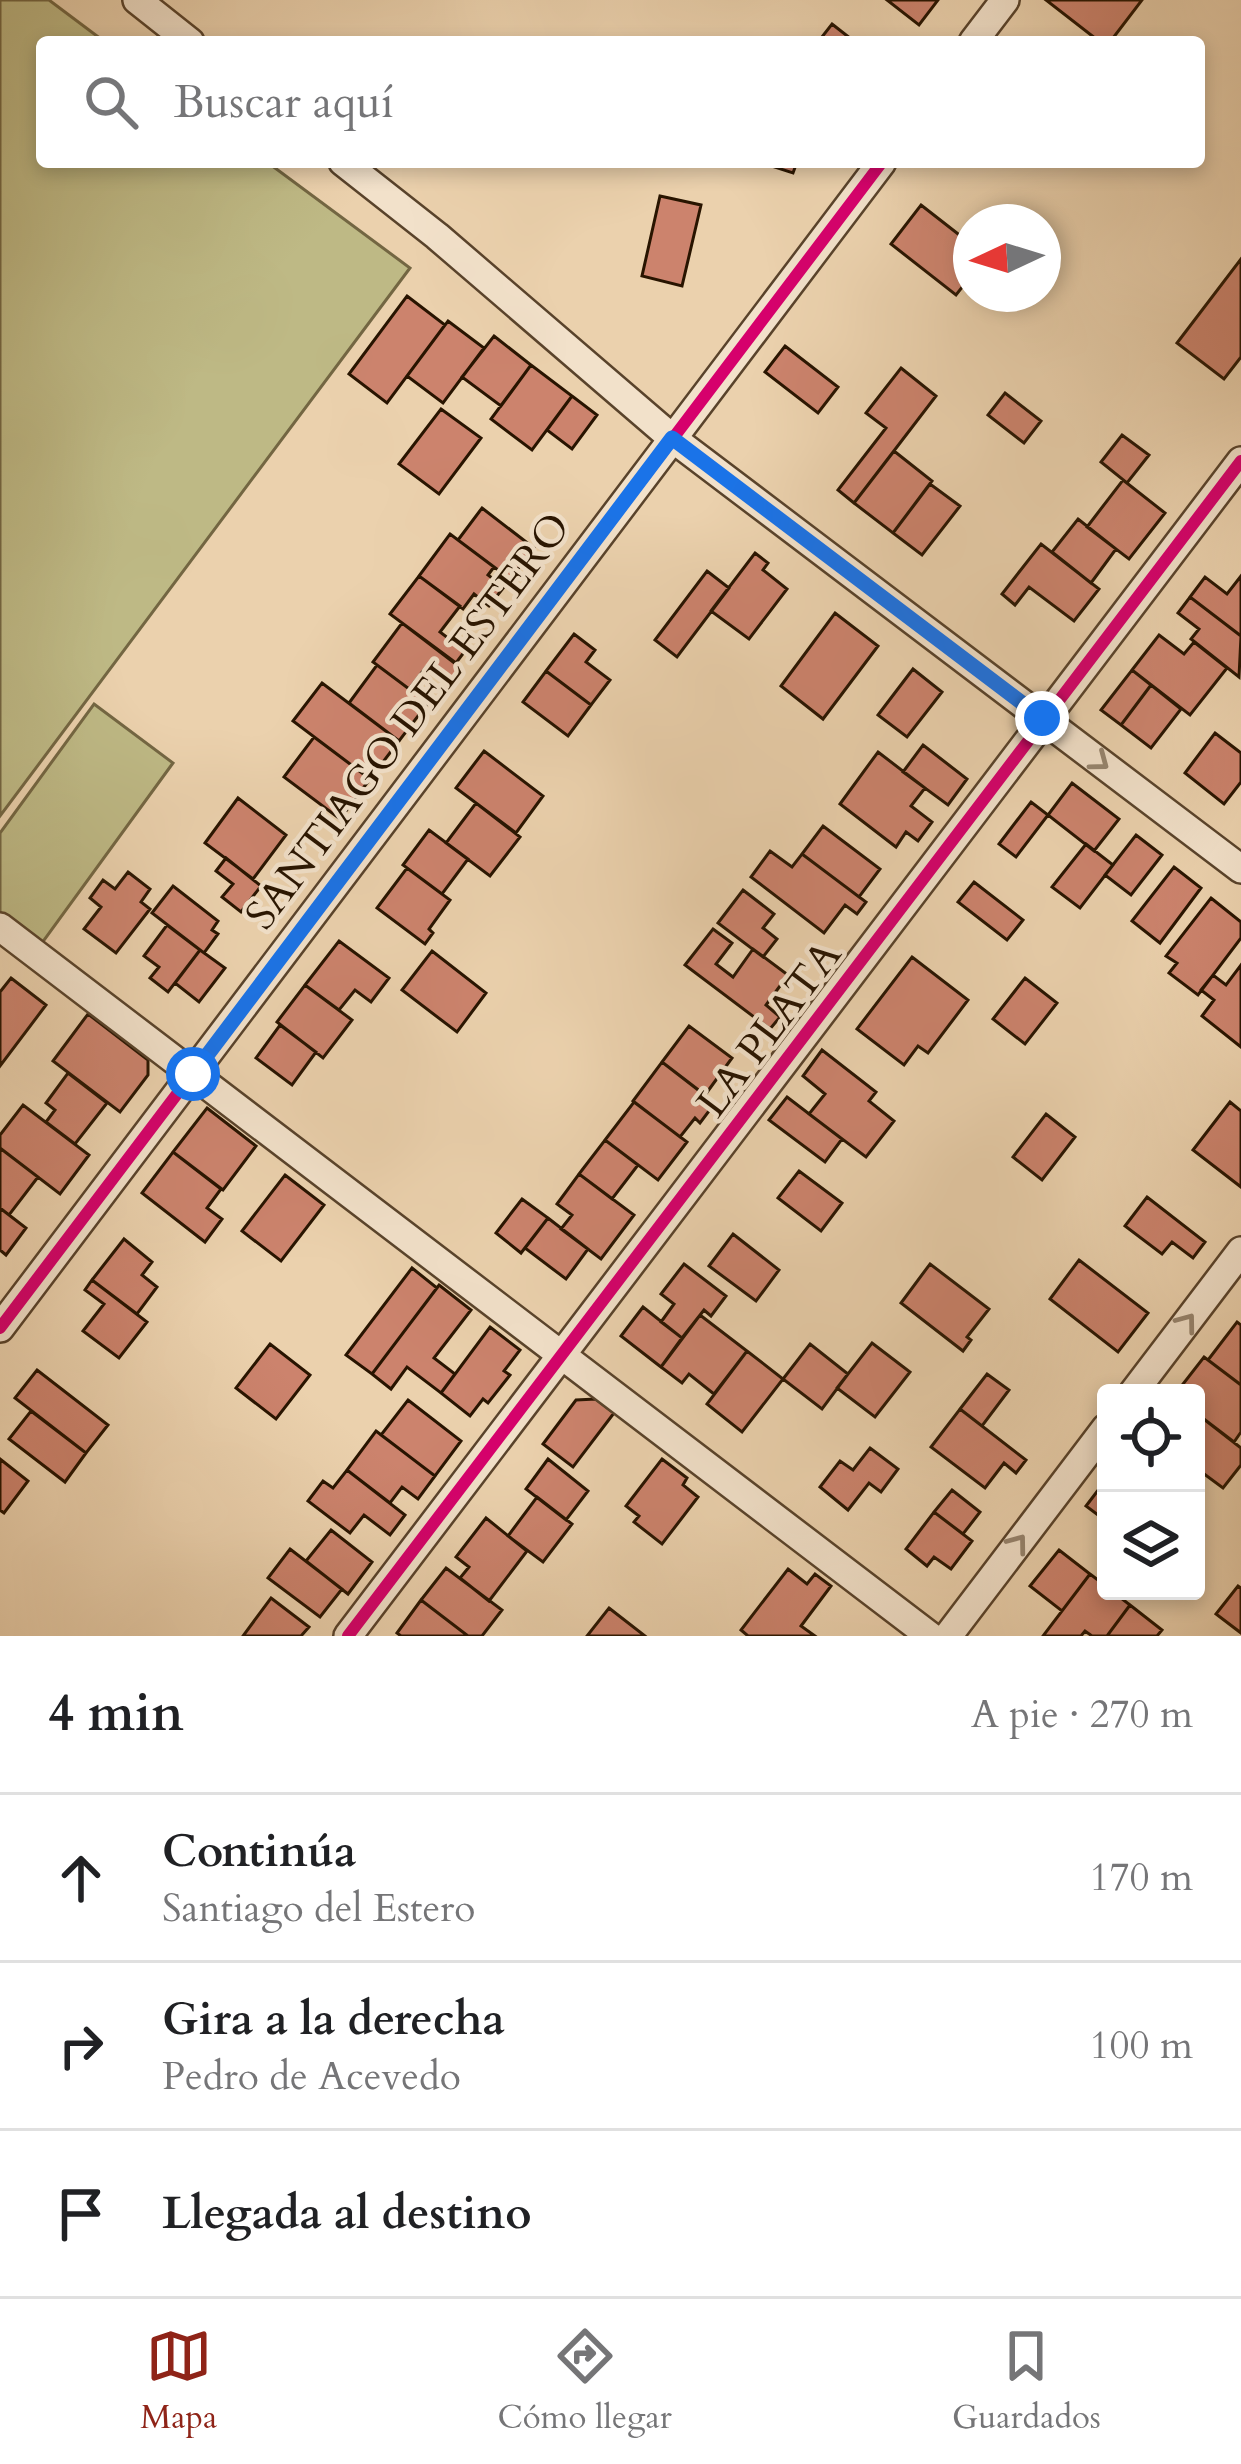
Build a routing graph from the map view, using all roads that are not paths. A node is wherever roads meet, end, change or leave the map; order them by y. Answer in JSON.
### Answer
{"nodes":[{"id":1,"x":137,"y":0,"type":"edge"},
{"id":2,"x":1005,"y":0,"type":"edge"},
{"id":3,"x":182,"y":36,"type":"edge"},
{"id":4,"x":978,"y":36,"type":"edge"},
{"id":5,"x":351,"y":168,"type":"edge"},
{"id":6,"x":877,"y":168,"type":"edge"},
{"id":7,"x":672,"y":438,"type":"junction"},
{"id":8,"x":1241,"y":461,"type":"edge"},
{"id":9,"x":1042,"y":718,"type":"junction"},
{"id":10,"x":1241,"y":869,"type":"edge"},
{"id":11,"x":0,"y":927,"type":"edge"},
{"id":12,"x":193,"y":1074,"type":"junction"},
{"id":13,"x":1241,"y":1251,"type":"edge"},
{"id":14,"x":0,"y":1328,"type":"edge"},
{"id":15,"x":563,"y":1356,"type":"junction"},
{"id":16,"x":1140,"y":1384,"type":"edge"},
{"id":17,"x":1097,"y":1440,"type":"edge"},
{"id":18,"x":348,"y":1636,"type":"edge"},
{"id":19,"x":930,"y":1636,"type":"edge"},
{"id":20,"x":948,"y":1636,"type":"edge"}],
"edges":[{"from":1,"to":3,"type":"street"},
{"from":2,"to":4,"type":"street"},
{"from":5,"to":7,"type":"street"},
{"from":6,"to":7,"type":"street","name":"SANTIAGO DEL ESTERO"},
{"from":7,"to":9,"type":"street"},
{"from":7,"to":12,"type":"street","name":"SANTIAGO DEL ESTERO"},
{"from":8,"to":9,"type":"street","name":"LA PLATA"},
{"from":9,"to":10,"type":"street","one_way":true},
{"from":9,"to":15,"type":"street","name":"LA PLATA"},
{"from":11,"to":12,"type":"street"},
{"from":12,"to":14,"type":"street","name":"SANTIAGO DEL ESTERO"},
{"from":12,"to":15,"type":"street"},
{"from":16,"to":13,"type":"street","one_way":true},
{"from":15,"to":18,"type":"street","name":"LA PLATA"},
{"from":15,"to":19,"type":"street"},
{"from":20,"to":17,"type":"street","one_way":true}]}
